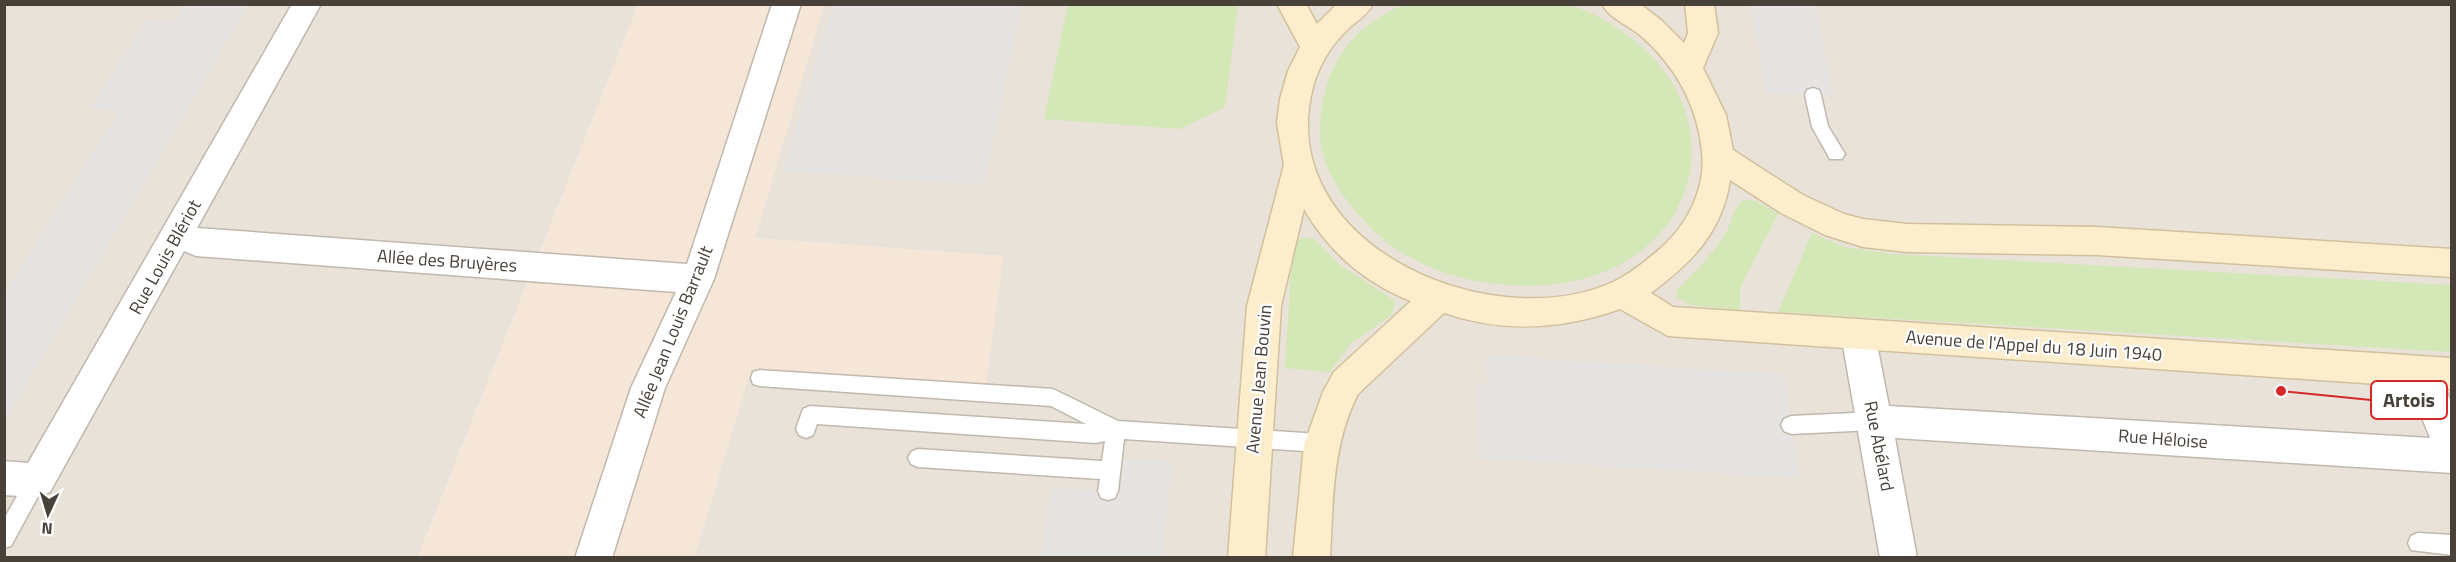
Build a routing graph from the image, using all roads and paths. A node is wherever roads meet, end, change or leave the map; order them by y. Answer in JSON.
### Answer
{"nodes":[{"id":1,"x":307,"y":4,"type":"edge"},
{"id":2,"x":787,"y":4,"type":"edge"},
{"id":3,"x":1291,"y":4,"type":"edge"},
{"id":4,"x":1359,"y":4,"type":"edge"},
{"id":5,"x":1616,"y":4,"type":"edge"},
{"id":6,"x":1700,"y":4,"type":"edge"},
{"id":7,"x":1315,"y":47,"type":"junction"},
{"id":8,"x":1688,"y":68,"type":"junction"},
{"id":9,"x":1813,"y":95,"type":"dead end"},
{"id":10,"x":1836,"y":154,"type":"dead end"},
{"id":11,"x":1718,"y":156,"type":"junction"},
{"id":12,"x":1298,"y":168,"type":"junction"},
{"id":13,"x":196,"y":242,"type":"dead end"},
{"id":14,"x":2451,"y":263,"type":"edge"},
{"id":15,"x":698,"y":279,"type":"junction"},
{"id":16,"x":1623,"y":293,"type":"junction"},
{"id":17,"x":1437,"y":298,"type":"junction"},
{"id":18,"x":1858,"y":334,"type":"junction"},
{"id":19,"x":2436,"y":373,"type":"edge"},
{"id":20,"x":760,"y":378,"type":"dead end"},
{"id":21,"x":1874,"y":421,"type":"junction"},
{"id":22,"x":1791,"y":425,"type":"dead end"},
{"id":23,"x":806,"y":429,"type":"dead end"},
{"id":24,"x":1116,"y":430,"type":"junction"},
{"id":25,"x":1254,"y":438,"type":"junction"},
{"id":26,"x":1320,"y":443,"type":"junction"},
{"id":27,"x":2451,"y":448,"type":"edge"},
{"id":28,"x":2451,"y":456,"type":"edge"},
{"id":29,"x":918,"y":458,"type":"dead end"},
{"id":30,"x":1111,"y":471,"type":"junction"},
{"id":31,"x":4,"y":478,"type":"edge"},
{"id":32,"x":37,"y":480,"type":"junction"},
{"id":33,"x":1108,"y":491,"type":"dead end"},
{"id":34,"x":4,"y":539,"type":"edge"},
{"id":35,"x":2418,"y":543,"type":"dead end"},
{"id":36,"x":2451,"y":545,"type":"edge"},
{"id":37,"x":593,"y":558,"type":"edge"},
{"id":38,"x":1246,"y":558,"type":"edge"},
{"id":39,"x":1311,"y":558,"type":"edge"},
{"id":40,"x":1899,"y":558,"type":"edge"}],
"edges":[{"from":1,"to":32,"type":"street","name":"Rue Louis Blériot"},
{"from":2,"to":15,"type":"street","name":"Allée Jean Louis Barrault"},
{"from":3,"to":7,"type":"street"},
{"from":4,"to":7,"type":"street"},
{"from":5,"to":8,"type":"street"},
{"from":6,"to":8,"type":"street"},
{"from":7,"to":12,"type":"street"},
{"from":8,"to":11,"type":"street"},
{"from":9,"to":10,"type":"lane"},
{"from":11,"to":14,"type":"street"},
{"from":11,"to":16,"type":"street"},
{"from":12,"to":17,"type":"street"},
{"from":12,"to":25,"type":"street","name":"Avenue Jean Bouvin"},
{"from":13,"to":15,"type":"street","name":"Allée des Bruyères"},
{"from":15,"to":37,"type":"street","name":"Allée Jean Louis Barrault"},
{"from":16,"to":17,"type":"street"},
{"from":16,"to":18,"type":"street","name":"Avenue de l'Appel du 18 Juin 1940"},
{"from":17,"to":26,"type":"street"},
{"from":18,"to":19,"type":"street","name":"Avenue de l'Appel du 18 Juin 1940"},
{"from":18,"to":21,"type":"street","name":"Rue Abélard"},
{"from":19,"to":27,"type":"street"},
{"from":20,"to":24,"type":"lane"},
{"from":21,"to":22,"type":"lane"},
{"from":21,"to":28,"type":"street","name":"Rue Héloise"},
{"from":21,"to":40,"type":"street","name":"Rue Abélard"},
{"from":23,"to":24,"type":"lane"},
{"from":24,"to":25,"type":"lane"},
{"from":24,"to":30,"type":"lane"},
{"from":25,"to":26,"type":"lane"},
{"from":25,"to":38,"type":"street","name":"Avenue Jean Bouvin"},
{"from":26,"to":39,"type":"street"},
{"from":29,"to":30,"type":"lane"},
{"from":30,"to":33,"type":"lane"},
{"from":31,"to":32,"type":"street"},
{"from":32,"to":34,"type":"lane"},
{"from":35,"to":36,"type":"lane"}]}
